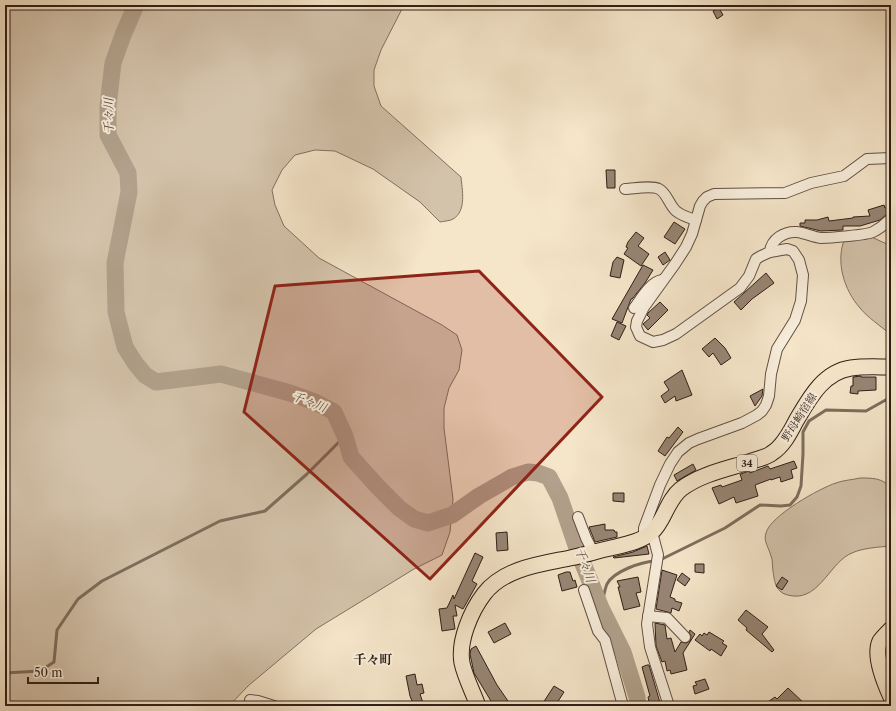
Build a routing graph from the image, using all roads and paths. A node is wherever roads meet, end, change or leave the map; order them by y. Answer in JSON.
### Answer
{"nodes":[{"id":1,"x":891,"y":158,"type":"edge"},
{"id":2,"x":625,"y":189,"type":"dead end"},
{"id":3,"x":696,"y":220,"type":"junction"},
{"id":4,"x":888,"y":221,"type":"dead end"},
{"id":5,"x":770,"y":252,"type":"junction"},
{"id":6,"x":664,"y":280,"type":"junction"},
{"id":7,"x":634,"y":308,"type":"dead end"},
{"id":8,"x":891,"y":367,"type":"edge"},
{"id":9,"x":578,"y":517,"type":"dead end"},
{"id":10,"x":648,"y":535,"type":"junction"},
{"id":11,"x":593,"y":552,"type":"junction"},
{"id":12,"x":584,"y":590,"type":"dead end"},
{"id":13,"x":648,"y":616,"type":"junction"},
{"id":14,"x":891,"y":629,"type":"edge"},
{"id":15,"x":685,"y":637,"type":"dead end"},
{"id":16,"x":891,"y":697,"type":"edge"},
{"id":17,"x":250,"y":700,"type":"dead end"},
{"id":18,"x":274,"y":706,"type":"edge"},
{"id":19,"x":478,"y":706,"type":"edge"},
{"id":20,"x":623,"y":706,"type":"edge"},
{"id":21,"x":669,"y":706,"type":"edge"}],
"edges":[{"from":1,"to":3,"type":"street"},
{"from":2,"to":3,"type":"street"},
{"from":3,"to":6,"type":"street"},
{"from":4,"to":5,"type":"street"},
{"from":5,"to":6,"type":"street"},
{"from":5,"to":10,"type":"street"},
{"from":6,"to":7,"type":"street"},
{"from":8,"to":10,"type":"main road","name":"野母崎宿線","number":"34"},
{"from":9,"to":11,"type":"street"},
{"from":10,"to":11,"type":"main road"},
{"from":10,"to":13,"type":"street"},
{"from":11,"to":19,"type":"main road"},
{"from":12,"to":20,"type":"street"},
{"from":13,"to":15,"type":"street"},
{"from":13,"to":21,"type":"street"},
{"from":14,"to":16,"type":"main road"},
{"from":17,"to":18,"type":"street"}]}
